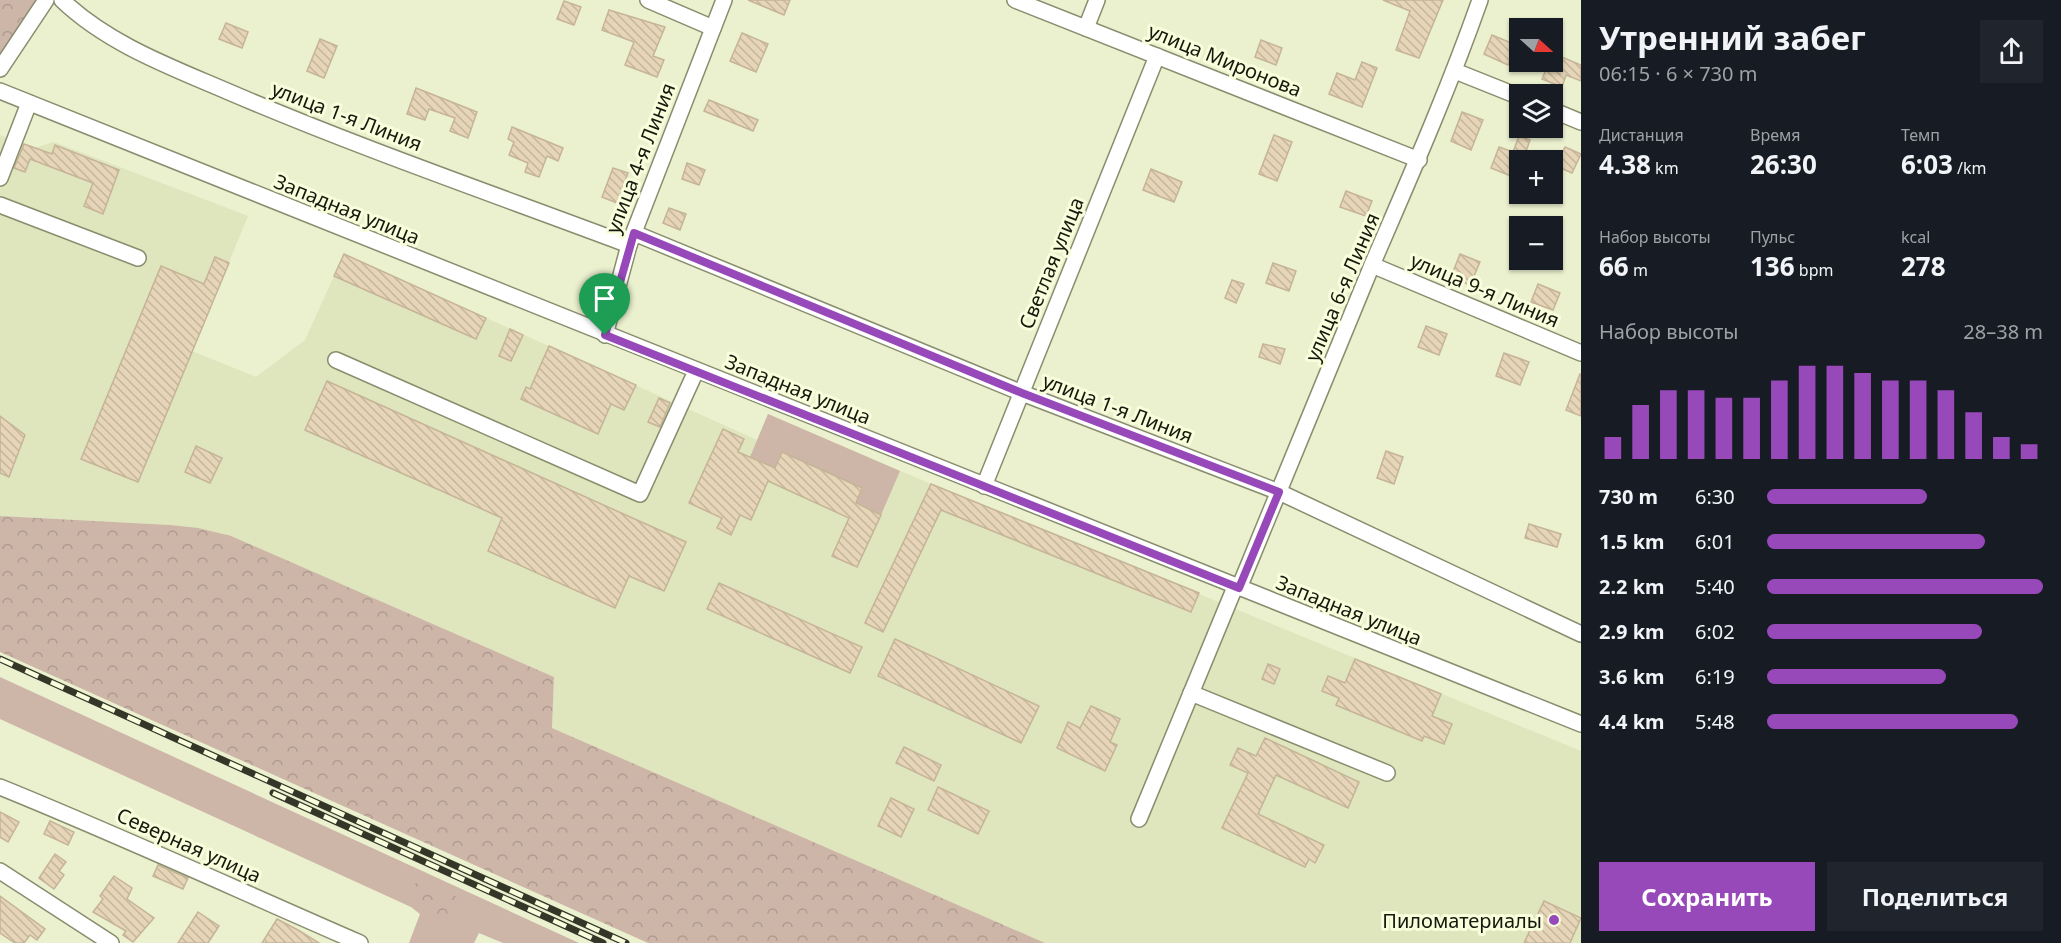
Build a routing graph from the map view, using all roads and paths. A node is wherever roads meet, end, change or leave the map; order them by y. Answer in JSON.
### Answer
{"nodes":[{"id":1,"x":46,"y":0,"type":"edge"},
{"id":2,"x":62,"y":0,"type":"edge"},
{"id":3,"x":648,"y":0,"type":"edge"},
{"id":4,"x":724,"y":0,"type":"edge"},
{"id":5,"x":1015,"y":0,"type":"edge"},
{"id":6,"x":1097,"y":0,"type":"edge"},
{"id":7,"x":1480,"y":0,"type":"edge"},
{"id":8,"x":713,"y":28,"type":"junction"},
{"id":9,"x":1086,"y":28,"type":"junction"},
{"id":10,"x":1156,"y":56,"type":"junction"},
{"id":11,"x":0,"y":69,"type":"edge"},
{"id":12,"x":1455,"y":71,"type":"junction"},
{"id":13,"x":0,"y":91,"type":"edge"},
{"id":14,"x":1509,"y":93,"type":"edge"},
{"id":15,"x":29,"y":103,"type":"junction"},
{"id":16,"x":1563,"y":115,"type":"edge"},
{"id":17,"x":1581,"y":122,"type":"edge"},
{"id":18,"x":1419,"y":160,"type":"junction"},
{"id":19,"x":0,"y":178,"type":"edge"},
{"id":20,"x":0,"y":205,"type":"edge"},
{"id":21,"x":632,"y":239,"type":"junction"},
{"id":22,"x":138,"y":258,"type":"dead end"},
{"id":23,"x":1372,"y":265,"type":"junction"},
{"id":24,"x":605,"y":335,"type":"junction"},
{"id":25,"x":1581,"y":353,"type":"edge"},
{"id":26,"x":336,"y":360,"type":"dead end"},
{"id":27,"x":696,"y":371,"type":"junction"},
{"id":28,"x":1022,"y":393,"type":"junction"},
{"id":29,"x":984,"y":486,"type":"junction"},
{"id":30,"x":1279,"y":492,"type":"junction"},
{"id":31,"x":1237,"y":587,"type":"junction"},
{"id":32,"x":1581,"y":633,"type":"edge"},
{"id":33,"x":1191,"y":693,"type":"junction"},
{"id":34,"x":1581,"y":724,"type":"edge"},
{"id":35,"x":1388,"y":773,"type":"dead end"},
{"id":36,"x":0,"y":787,"type":"edge"},
{"id":37,"x":1139,"y":819,"type":"dead end"},
{"id":38,"x":0,"y":871,"type":"edge"},
{"id":39,"x":111,"y":943,"type":"edge"},
{"id":40,"x":360,"y":943,"type":"edge"}],
"edges":[{"from":1,"to":11,"type":"street"},
{"from":2,"to":21,"type":"street","name":"улица 1-я Линия"},
{"from":3,"to":8,"type":"street"},
{"from":4,"to":8,"type":"street","name":"улица 4-я Линия"},
{"from":5,"to":9,"type":"street","name":"улица Миронова"},
{"from":6,"to":9,"type":"street"},
{"from":7,"to":12,"type":"street","name":"улица 6-я Линия"},
{"from":8,"to":21,"type":"street","name":"улица 4-я Линия"},
{"from":9,"to":10,"type":"street","name":"улица Миронова"},
{"from":10,"to":18,"type":"street","name":"улица Миронова"},
{"from":10,"to":28,"type":"street","name":"Светлая улица"},
{"from":12,"to":14,"type":"street"},
{"from":12,"to":18,"type":"street","name":"улица 6-я Линия"},
{"from":13,"to":15,"type":"street","name":"Западная улица"},
{"from":15,"to":19,"type":"street"},
{"from":15,"to":24,"type":"street","name":"Западная улица"},
{"from":16,"to":17,"type":"street"},
{"from":18,"to":23,"type":"street","name":"улица 6-я Линия"},
{"from":20,"to":22,"type":"street"},
{"from":21,"to":24,"type":"street","name":"улица 4-я Линия"},
{"from":21,"to":28,"type":"street","name":"улица 1-я Линия"},
{"from":23,"to":25,"type":"street","name":"улица 9-я Линия"},
{"from":23,"to":30,"type":"street","name":"улица 6-я Линия"},
{"from":24,"to":27,"type":"street","name":"Западная улица"},
{"from":26,"to":27,"type":"street"},
{"from":27,"to":29,"type":"street","name":"Западная улица"},
{"from":28,"to":29,"type":"street","name":"Светлая улица"},
{"from":28,"to":30,"type":"street","name":"улица 1-я Линия"},
{"from":29,"to":31,"type":"street","name":"Западная улица"},
{"from":30,"to":31,"type":"street","name":"улица 6-я Линия"},
{"from":30,"to":32,"type":"street","name":"улица 1-я Линия"},
{"from":31,"to":33,"type":"street","name":"улица 6-я Линия"},
{"from":31,"to":34,"type":"street","name":"Западная улица"},
{"from":33,"to":35,"type":"street"},
{"from":33,"to":37,"type":"street","name":"улица 6-я Линия"},
{"from":36,"to":40,"type":"street","name":"Северная улица"},
{"from":38,"to":39,"type":"street"}]}
